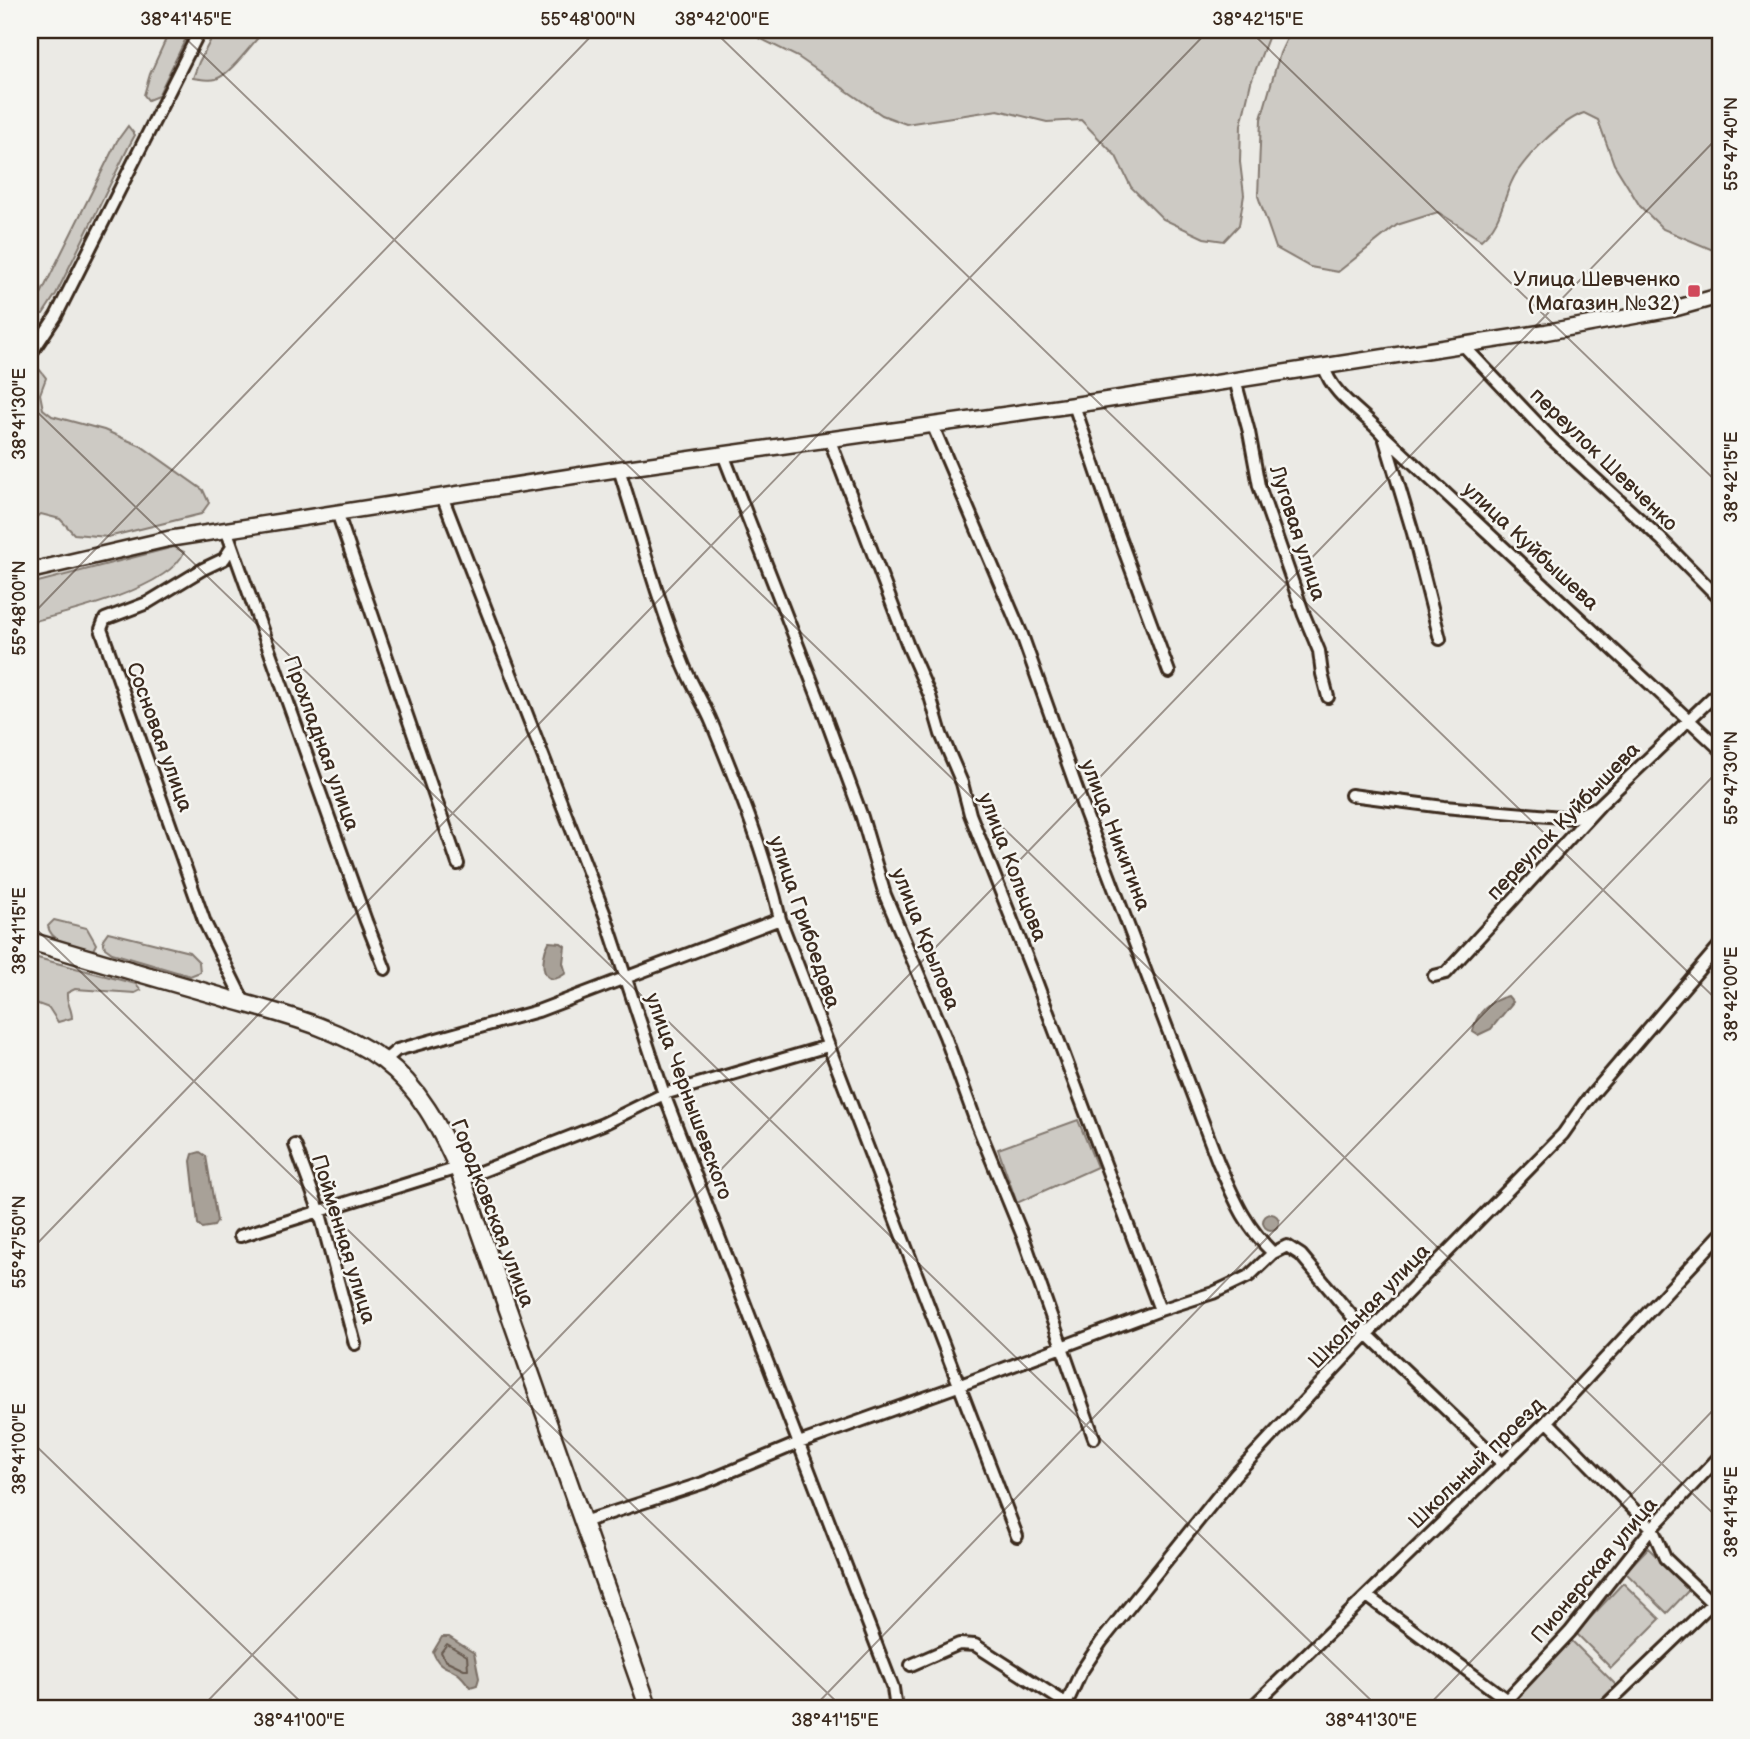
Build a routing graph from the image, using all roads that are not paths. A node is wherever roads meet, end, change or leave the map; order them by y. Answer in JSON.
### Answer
{"nodes":[{"id":1,"x":200,"y":30,"type":"edge"},
{"id":2,"x":1720,"y":296,"type":"edge"},
{"id":3,"x":1463,"y":345,"type":"junction"},
{"id":4,"x":30,"y":355,"type":"edge"},
{"id":5,"x":1324,"y":367,"type":"junction"},
{"id":6,"x":1235,"y":380,"type":"junction"},
{"id":7,"x":1074,"y":405,"type":"junction"},
{"id":8,"x":932,"y":424,"type":"junction"},
{"id":9,"x":1384,"y":436,"type":"junction"},
{"id":10,"x":829,"y":438,"type":"junction"},
{"id":11,"x":723,"y":454,"type":"junction"},
{"id":12,"x":620,"y":469,"type":"junction"},
{"id":13,"x":442,"y":496,"type":"junction"},
{"id":14,"x":337,"y":512,"type":"junction"},
{"id":15,"x":226,"y":529,"type":"junction"},
{"id":16,"x":232,"y":547,"type":"junction"},
{"id":17,"x":30,"y":571,"type":"edge"},
{"id":18,"x":1720,"y":599,"type":"edge"},
{"id":19,"x":1440,"y":639,"type":"dead end"},
{"id":20,"x":1169,"y":672,"type":"dead end"},
{"id":21,"x":1720,"y":690,"type":"edge"},
{"id":22,"x":1328,"y":697,"type":"dead end"},
{"id":23,"x":1689,"y":721,"type":"junction"},
{"id":24,"x":1720,"y":749,"type":"edge"},
{"id":25,"x":1351,"y":795,"type":"dead end"},
{"id":26,"x":1600,"y":805,"type":"junction"},
{"id":27,"x":458,"y":864,"type":"dead end"},
{"id":28,"x":780,"y":919,"type":"junction"},
{"id":29,"x":30,"y":941,"type":"edge"},
{"id":30,"x":1720,"y":945,"type":"edge"},
{"id":31,"x":385,"y":969,"type":"dead end"},
{"id":32,"x":625,"y":976,"type":"junction"},
{"id":33,"x":1434,"y":976,"type":"dead end"},
{"id":34,"x":244,"y":1004,"type":"junction"},
{"id":35,"x":828,"y":1046,"type":"junction"},
{"id":36,"x":384,"y":1061,"type":"junction"},
{"id":37,"x":664,"y":1094,"type":"junction"},
{"id":38,"x":295,"y":1145,"type":"dead end"},
{"id":39,"x":460,"y":1174,"type":"junction"},
{"id":40,"x":319,"y":1210,"type":"junction"},
{"id":41,"x":1720,"y":1235,"type":"edge"},
{"id":42,"x":240,"y":1236,"type":"dead end"},
{"id":43,"x":1273,"y":1253,"type":"junction"},
{"id":44,"x":1160,"y":1310,"type":"junction"},
{"id":45,"x":1367,"y":1334,"type":"junction"},
{"id":46,"x":355,"y":1344,"type":"dead end"},
{"id":47,"x":1060,"y":1348,"type":"junction"},
{"id":48,"x":958,"y":1387,"type":"junction"},
{"id":49,"x":1547,"y":1421,"type":"junction"},
{"id":50,"x":1094,"y":1438,"type":"dead end"},
{"id":51,"x":799,"y":1443,"type":"junction"},
{"id":52,"x":1720,"y":1456,"type":"edge"},
{"id":53,"x":1503,"y":1464,"type":"junction"},
{"id":54,"x":583,"y":1522,"type":"junction"},
{"id":55,"x":1652,"y":1528,"type":"junction"},
{"id":56,"x":1017,"y":1536,"type":"dead end"},
{"id":57,"x":1367,"y":1596,"type":"junction"},
{"id":58,"x":1716,"y":1603,"type":"edge"},
{"id":59,"x":911,"y":1665,"type":"dead end"},
{"id":60,"x":1507,"y":1700,"type":"junction"},
{"id":61,"x":1065,"y":1707,"type":"edge"},
{"id":62,"x":649,"y":1709,"type":"edge"},
{"id":63,"x":896,"y":1709,"type":"edge"},
{"id":64,"x":1250,"y":1709,"type":"edge"},
{"id":65,"x":1498,"y":1709,"type":"edge"},
{"id":66,"x":1602,"y":1709,"type":"edge"}],
"edges":[{"from":1,"to":4,"type":"street"},
{"from":2,"to":3,"type":"street"},
{"from":3,"to":5,"type":"street"},
{"from":3,"to":18,"type":"street","name":"переулок Шевченко"},
{"from":5,"to":6,"type":"street"},
{"from":5,"to":9,"type":"street","name":"улица Куйбышева"},
{"from":6,"to":7,"type":"street"},
{"from":6,"to":22,"type":"street","name":"Луговая улица"},
{"from":7,"to":8,"type":"street"},
{"from":7,"to":20,"type":"street"},
{"from":8,"to":10,"type":"street"},
{"from":8,"to":43,"type":"street","name":"улица Никитина"},
{"from":9,"to":19,"type":"street"},
{"from":9,"to":23,"type":"street","name":"улица Куйбышева"},
{"from":10,"to":11,"type":"street"},
{"from":10,"to":44,"type":"street","name":"улица Кольцова"},
{"from":11,"to":12,"type":"street"},
{"from":11,"to":47,"type":"street","name":"улица Крылова"},
{"from":12,"to":13,"type":"street"},
{"from":12,"to":28,"type":"street","name":"улица Грибоедова"},
{"from":13,"to":14,"type":"street"},
{"from":13,"to":32,"type":"street","name":"улица Чернышевского"},
{"from":14,"to":15,"type":"street"},
{"from":14,"to":27,"type":"street"},
{"from":15,"to":16,"type":"street","name":"Прохладная улица"},
{"from":15,"to":17,"type":"street"},
{"from":16,"to":31,"type":"street","name":"Прохладная улица"},
{"from":16,"to":34,"type":"street","name":"Сосновая улица"},
{"from":21,"to":23,"type":"street","name":"переулок Куйбышева"},
{"from":23,"to":24,"type":"street","name":"улица Куйбышева"},
{"from":23,"to":26,"type":"street","name":"переулок Куйбышева"},
{"from":25,"to":26,"type":"street"},
{"from":26,"to":33,"type":"street","name":"переулок Куйбышева"},
{"from":28,"to":32,"type":"street"},
{"from":28,"to":35,"type":"street","name":"улица Грибоедова"},
{"from":29,"to":34,"type":"main road","name":"Городковская улица"},
{"from":30,"to":45,"type":"street","name":"Школьная улица"},
{"from":32,"to":36,"type":"street"},
{"from":32,"to":37,"type":"street","name":"улица Чернышевского"},
{"from":34,"to":36,"type":"main road","name":"Городковская улица"},
{"from":35,"to":37,"type":"street"},
{"from":35,"to":48,"type":"street","name":"улица Грибоедова"},
{"from":36,"to":39,"type":"main road","name":"Городковская улица"},
{"from":37,"to":39,"type":"street"},
{"from":37,"to":51,"type":"street","name":"улица Чернышевского"},
{"from":38,"to":40,"type":"street","name":"Пойменная улица"},
{"from":39,"to":40,"type":"street"},
{"from":39,"to":54,"type":"main road","name":"Городковская улица"},
{"from":40,"to":42,"type":"street"},
{"from":40,"to":46,"type":"street","name":"Пойменная улица"},
{"from":41,"to":49,"type":"street","name":"Школьный проезд"},
{"from":43,"to":44,"type":"street"},
{"from":43,"to":45,"type":"street"},
{"from":44,"to":47,"type":"street"},
{"from":45,"to":53,"type":"street"},
{"from":45,"to":61,"type":"street","name":"Школьная улица"},
{"from":47,"to":48,"type":"street"},
{"from":47,"to":50,"type":"street","name":"улица Крылова"},
{"from":48,"to":51,"type":"street"},
{"from":48,"to":56,"type":"street","name":"улица Грибоедова"},
{"from":49,"to":53,"type":"street","name":"Школьный проезд"},
{"from":49,"to":55,"type":"street"},
{"from":51,"to":54,"type":"street"},
{"from":51,"to":63,"type":"street","name":"улица Чернышевского"},
{"from":52,"to":55,"type":"street","name":"Пионерская улица"},
{"from":53,"to":57,"type":"street","name":"Школьный проезд"},
{"from":54,"to":62,"type":"main road","name":"Городковская улица"},
{"from":55,"to":58,"type":"street"},
{"from":55,"to":60,"type":"street","name":"Пионерская улица"},
{"from":57,"to":60,"type":"street"},
{"from":57,"to":64,"type":"street","name":"Школьный проезд"},
{"from":58,"to":66,"type":"street"},
{"from":59,"to":61,"type":"street"},
{"from":60,"to":65,"type":"street","name":"Пионерская улица"}]}
